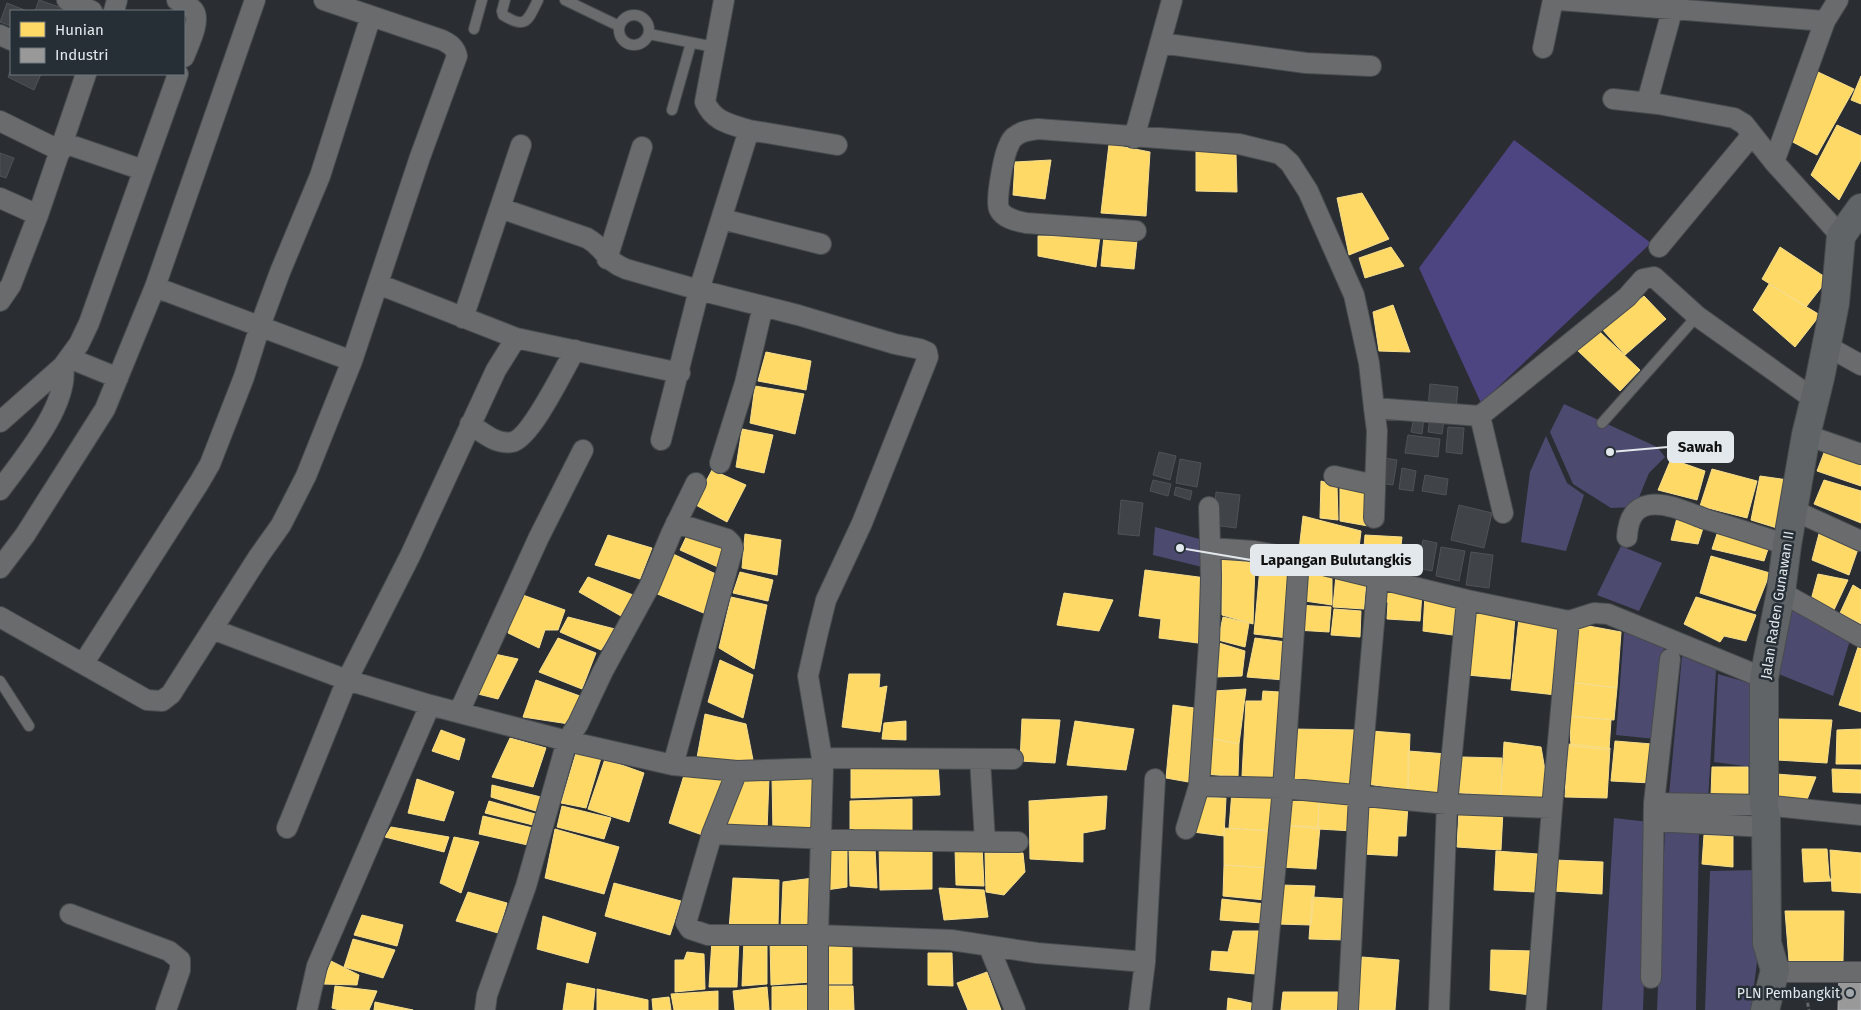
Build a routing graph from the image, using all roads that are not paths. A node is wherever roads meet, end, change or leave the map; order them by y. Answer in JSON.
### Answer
{"nodes":[{"id":1,"x":67,"y":0,"type":"edge"},
{"id":2,"x":177,"y":0,"type":"edge"},
{"id":3,"x":255,"y":0,"type":"edge"},
{"id":4,"x":324,"y":0,"type":"edge"},
{"id":5,"x":482,"y":0,"type":"edge"},
{"id":6,"x":505,"y":0,"type":"edge"},
{"id":7,"x":538,"y":0,"type":"edge"},
{"id":8,"x":565,"y":0,"type":"edge"},
{"id":9,"x":724,"y":0,"type":"edge"},
{"id":10,"x":1172,"y":0,"type":"edge"},
{"id":11,"x":1553,"y":0,"type":"edge"},
{"id":12,"x":1558,"y":0,"type":"edge"},
{"id":13,"x":1838,"y":0,"type":"edge"},
{"id":14,"x":1674,"y":5,"type":"edge"},
{"id":15,"x":90,"y":10,"type":"edge"},
{"id":16,"x":371,"y":16,"type":"junction"},
{"id":17,"x":1825,"y":21,"type":"junction"},
{"id":18,"x":619,"y":26,"type":"junction"},
{"id":19,"x":474,"y":29,"type":"dead end"},
{"id":20,"x":649,"y":34,"type":"junction"},
{"id":21,"x":691,"y":43,"type":"junction"},
{"id":22,"x":1160,"y":43,"type":"junction"},
{"id":23,"x":714,"y":47,"type":"junction"},
{"id":24,"x":1543,"y":48,"type":"dead end"},
{"id":25,"x":185,"y":54,"type":"edge"},
{"id":26,"x":1371,"y":66,"type":"dead end"},
{"id":27,"x":86,"y":75,"type":"edge"},
{"id":28,"x":178,"y":75,"type":"edge"},
{"id":29,"x":1613,"y":99,"type":"dead end"},
{"id":30,"x":1647,"y":102,"type":"junction"},
{"id":31,"x":672,"y":110,"type":"dead end"},
{"id":32,"x":0,"y":121,"type":"edge"},
{"id":33,"x":750,"y":130,"type":"junction"},
{"id":34,"x":1752,"y":135,"type":"junction"},
{"id":35,"x":1134,"y":138,"type":"junction"},
{"id":36,"x":522,"y":145,"type":"dead end"},
{"id":37,"x":837,"y":145,"type":"dead end"},
{"id":38,"x":62,"y":147,"type":"junction"},
{"id":39,"x":642,"y":147,"type":"dead end"},
{"id":40,"x":1774,"y":162,"type":"junction"},
{"id":41,"x":143,"y":170,"type":"junction"},
{"id":42,"x":0,"y":198,"type":"edge"},
{"id":43,"x":500,"y":208,"type":"junction"},
{"id":44,"x":1861,"y":208,"type":"edge"},
{"id":45,"x":38,"y":215,"type":"junction"},
{"id":46,"x":722,"y":219,"type":"junction"},
{"id":47,"x":1136,"y":231,"type":"dead end"},
{"id":48,"x":1841,"y":236,"type":"junction"},
{"id":49,"x":822,"y":244,"type":"dead end"},
{"id":50,"x":1660,"y":247,"type":"dead end"},
{"id":51,"x":608,"y":258,"type":"junction"},
{"id":52,"x":378,"y":284,"type":"junction"},
{"id":53,"x":155,"y":286,"type":"junction"},
{"id":54,"x":699,"y":290,"type":"junction"},
{"id":55,"x":3,"y":293,"type":"edge"},
{"id":56,"x":763,"y":306,"type":"junction"},
{"id":57,"x":1697,"y":316,"type":"junction"},
{"id":58,"x":463,"y":318,"type":"junction"},
{"id":59,"x":260,"y":326,"type":"junction"},
{"id":60,"x":516,"y":338,"type":"junction"},
{"id":61,"x":1825,"y":345,"type":"junction"},
{"id":62,"x":575,"y":350,"type":"junction"},
{"id":63,"x":352,"y":361,"type":"junction"},
{"id":64,"x":66,"y":362,"type":"junction"},
{"id":65,"x":1861,"y":365,"type":"edge"},
{"id":66,"x":680,"y":373,"type":"junction"},
{"id":67,"x":118,"y":378,"type":"junction"},
{"id":68,"x":1815,"y":400,"type":"junction"},
{"id":69,"x":1374,"y":408,"type":"junction"},
{"id":70,"x":2,"y":414,"type":"edge"},
{"id":71,"x":1480,"y":416,"type":"junction"},
{"id":72,"x":1602,"y":423,"type":"dead end"},
{"id":73,"x":470,"y":424,"type":"junction"},
{"id":74,"x":1806,"y":435,"type":"junction"},
{"id":75,"x":661,"y":440,"type":"dead end"},
{"id":76,"x":583,"y":450,"type":"dead end"},
{"id":77,"x":1861,"y":454,"type":"edge"},
{"id":78,"x":720,"y":463,"type":"dead end"},
{"id":79,"x":1334,"y":476,"type":"dead end"},
{"id":80,"x":696,"y":483,"type":"dead end"},
{"id":81,"x":1375,"y":485,"type":"junction"},
{"id":82,"x":0,"y":490,"type":"edge"},
{"id":83,"x":1209,"y":507,"type":"dead end"},
{"id":84,"x":1793,"y":510,"type":"junction"},
{"id":85,"x":1503,"y":513,"type":"dead end"},
{"id":86,"x":1374,"y":518,"type":"dead end"},
{"id":87,"x":676,"y":523,"type":"junction"},
{"id":88,"x":1627,"y":537,"type":"dead end"},
{"id":89,"x":1861,"y":541,"type":"edge"},
{"id":90,"x":1787,"y":545,"type":"junction"},
{"id":91,"x":1210,"y":548,"type":"junction"},
{"id":92,"x":1299,"y":559,"type":"junction"},
{"id":93,"x":0,"y":568,"type":"edge"},
{"id":94,"x":1378,"y":577,"type":"junction"},
{"id":95,"x":1782,"y":592,"type":"junction"},
{"id":96,"x":1466,"y":600,"type":"junction"},
{"id":97,"x":0,"y":617,"type":"edge"},
{"id":98,"x":1570,"y":621,"type":"junction"},
{"id":99,"x":212,"y":628,"type":"junction"},
{"id":100,"x":1861,"y":637,"type":"edge"},
{"id":101,"x":1670,"y":659,"type":"dead end"},
{"id":102,"x":83,"y":664,"type":"junction"},
{"id":103,"x":1764,"y":678,"type":"junction"},
{"id":104,"x":347,"y":680,"type":"junction"},
{"id":105,"x":0,"y":681,"type":"edge"},
{"id":106,"x":430,"y":705,"type":"junction"},
{"id":107,"x":459,"y":712,"type":"junction"},
{"id":108,"x":30,"y":726,"type":"dead end"},
{"id":109,"x":567,"y":741,"type":"junction"},
{"id":110,"x":980,"y":759,"type":"junction"},
{"id":111,"x":1013,"y":759,"type":"dead end"},
{"id":112,"x":823,"y":763,"type":"junction"},
{"id":113,"x":673,"y":765,"type":"junction"},
{"id":114,"x":737,"y":771,"type":"junction"},
{"id":115,"x":1155,"y":778,"type":"dead end"},
{"id":116,"x":1200,"y":786,"type":"junction"},
{"id":117,"x":1282,"y":788,"type":"junction"},
{"id":118,"x":1359,"y":794,"type":"junction"},
{"id":119,"x":1448,"y":804,"type":"junction"},
{"id":120,"x":1552,"y":808,"type":"junction"},
{"id":121,"x":1654,"y":812,"type":"junction"},
{"id":122,"x":1861,"y":815,"type":"edge"},
{"id":123,"x":1764,"y":816,"type":"junction"},
{"id":124,"x":287,"y":828,"type":"dead end"},
{"id":125,"x":1186,"y":829,"type":"dead end"},
{"id":126,"x":712,"y":834,"type":"junction"},
{"id":127,"x":821,"y":840,"type":"junction"},
{"id":128,"x":985,"y":841,"type":"junction"},
{"id":129,"x":1018,"y":842,"type":"dead end"},
{"id":130,"x":70,"y":914,"type":"dead end"},
{"id":131,"x":818,"y":935,"type":"junction"},
{"id":132,"x":989,"y":947,"type":"junction"},
{"id":133,"x":1145,"y":962,"type":"junction"},
{"id":134,"x":1775,"y":970,"type":"junction"},
{"id":135,"x":1861,"y":972,"type":"edge"},
{"id":136,"x":1651,"y":978,"type":"dead end"},
{"id":137,"x":166,"y":1010,"type":"edge"},
{"id":138,"x":307,"y":1010,"type":"edge"},
{"id":139,"x":484,"y":1010,"type":"edge"},
{"id":140,"x":818,"y":1010,"type":"edge"},
{"id":141,"x":1015,"y":1010,"type":"edge"},
{"id":142,"x":1139,"y":1010,"type":"edge"},
{"id":143,"x":1262,"y":1010,"type":"edge"},
{"id":144,"x":1348,"y":1010,"type":"edge"},
{"id":145,"x":1439,"y":1010,"type":"edge"},
{"id":146,"x":1536,"y":1010,"type":"edge"},
{"id":147,"x":1765,"y":1010,"type":"edge"}],
"edges":[{"from":1,"to":15,"type":"street"},
{"from":2,"to":25,"type":"street"},
{"from":3,"to":53,"type":"street"},
{"from":4,"to":16,"type":"street"},
{"from":5,"to":19,"type":"lane"},
{"from":6,"to":7,"type":"lane"},
{"from":8,"to":18,"type":"lane"},
{"from":9,"to":23,"type":"street"},
{"from":10,"to":22,"type":"street"},
{"from":11,"to":24,"type":"street"},
{"from":12,"to":14,"type":"street"},
{"from":13,"to":17,"type":"street"},
{"from":14,"to":17,"type":"street"},
{"from":14,"to":30,"type":"street"},
{"from":16,"to":52,"type":"street"},
{"from":16,"to":59,"type":"street"},
{"from":17,"to":40,"type":"street"},
{"from":18,"to":20,"type":"lane"},
{"from":18,"to":20,"type":"lane"},
{"from":20,"to":21,"type":"lane"},
{"from":21,"to":23,"type":"lane"},
{"from":21,"to":31,"type":"lane"},
{"from":22,"to":26,"type":"street"},
{"from":22,"to":35,"type":"street"},
{"from":23,"to":33,"type":"street"},
{"from":27,"to":38,"type":"street"},
{"from":28,"to":41,"type":"street"},
{"from":29,"to":30,"type":"street"},
{"from":30,"to":34,"type":"street"},
{"from":32,"to":38,"type":"street"},
{"from":33,"to":37,"type":"street"},
{"from":33,"to":46,"type":"street"},
{"from":34,"to":40,"type":"street"},
{"from":34,"to":50,"type":"street"},
{"from":35,"to":47,"type":"street"},
{"from":35,"to":69,"type":"street"},
{"from":36,"to":43,"type":"street"},
{"from":38,"to":41,"type":"street"},
{"from":38,"to":45,"type":"street"},
{"from":39,"to":51,"type":"street"},
{"from":40,"to":48,"type":"street"},
{"from":41,"to":64,"type":"street"},
{"from":42,"to":45,"type":"street"},
{"from":43,"to":51,"type":"street"},
{"from":43,"to":58,"type":"street"},
{"from":44,"to":48,"type":"street"},
{"from":45,"to":55,"type":"street"},
{"from":46,"to":49,"type":"street"},
{"from":46,"to":54,"type":"street"},
{"from":48,"to":61,"type":"street","name":"Jalan Raden Gunawan II"},
{"from":51,"to":54,"type":"street"},
{"from":52,"to":58,"type":"street"},
{"from":52,"to":63,"type":"street"},
{"from":53,"to":59,"type":"street"},
{"from":53,"to":67,"type":"street"},
{"from":54,"to":56,"type":"street"},
{"from":54,"to":66,"type":"street"},
{"from":56,"to":78,"type":"street"},
{"from":56,"to":112,"type":"street"},
{"from":57,"to":68,"type":"street"},
{"from":57,"to":71,"type":"street"},
{"from":57,"to":72,"type":"lane"},
{"from":58,"to":60,"type":"street"},
{"from":59,"to":63,"type":"street"},
{"from":59,"to":102,"type":"street"},
{"from":60,"to":62,"type":"street"},
{"from":60,"to":73,"type":"street"},
{"from":61,"to":65,"type":"street"},
{"from":61,"to":68,"type":"street","name":"Jalan Raden Gunawan II"},
{"from":62,"to":66,"type":"street"},
{"from":62,"to":73,"type":"street"},
{"from":63,"to":99,"type":"street"},
{"from":64,"to":67,"type":"street"},
{"from":64,"to":70,"type":"street"},
{"from":64,"to":82,"type":"street"},
{"from":66,"to":75,"type":"street"},
{"from":67,"to":93,"type":"street"},
{"from":68,"to":74,"type":"street","name":"Jalan Raden Gunawan II"},
{"from":69,"to":71,"type":"street"},
{"from":69,"to":81,"type":"street"},
{"from":71,"to":85,"type":"street"},
{"from":73,"to":104,"type":"street"},
{"from":74,"to":77,"type":"street"},
{"from":74,"to":84,"type":"street","name":"Jalan Raden Gunawan II"},
{"from":76,"to":107,"type":"street"},
{"from":79,"to":81,"type":"street"},
{"from":80,"to":87,"type":"street"},
{"from":81,"to":86,"type":"street"},
{"from":83,"to":91,"type":"street"},
{"from":84,"to":89,"type":"street"},
{"from":84,"to":90,"type":"street","name":"Jalan Raden Gunawan II"},
{"from":87,"to":109,"type":"street"},
{"from":87,"to":113,"type":"street"},
{"from":88,"to":90,"type":"street"},
{"from":90,"to":95,"type":"street","name":"Jalan Raden Gunawan II"},
{"from":91,"to":92,"type":"street"},
{"from":91,"to":116,"type":"street"},
{"from":92,"to":94,"type":"street"},
{"from":92,"to":117,"type":"street"},
{"from":94,"to":96,"type":"street"},
{"from":94,"to":118,"type":"street"},
{"from":95,"to":100,"type":"street"},
{"from":95,"to":103,"type":"street","name":"Jalan Raden Gunawan II"},
{"from":96,"to":98,"type":"street"},
{"from":96,"to":119,"type":"street"},
{"from":97,"to":102,"type":"street"},
{"from":98,"to":103,"type":"street"},
{"from":98,"to":120,"type":"street"},
{"from":99,"to":102,"type":"street"},
{"from":99,"to":104,"type":"street"},
{"from":101,"to":121,"type":"street"},
{"from":103,"to":123,"type":"street","name":"Jalan Raden Gunawan II"},
{"from":104,"to":106,"type":"street"},
{"from":104,"to":124,"type":"street"},
{"from":105,"to":108,"type":"lane"},
{"from":106,"to":107,"type":"street"},
{"from":106,"to":138,"type":"street"},
{"from":107,"to":109,"type":"street"},
{"from":109,"to":113,"type":"street"},
{"from":109,"to":139,"type":"street"},
{"from":110,"to":111,"type":"street"},
{"from":110,"to":112,"type":"street"},
{"from":110,"to":128,"type":"street"},
{"from":112,"to":114,"type":"street"},
{"from":112,"to":127,"type":"street"},
{"from":113,"to":114,"type":"street"},
{"from":114,"to":126,"type":"street"},
{"from":115,"to":133,"type":"street"},
{"from":116,"to":117,"type":"street"},
{"from":116,"to":125,"type":"street"},
{"from":117,"to":118,"type":"street"},
{"from":117,"to":143,"type":"street"},
{"from":118,"to":119,"type":"street"},
{"from":118,"to":144,"type":"street"},
{"from":119,"to":120,"type":"street"},
{"from":119,"to":145,"type":"street"},
{"from":120,"to":146,"type":"street"},
{"from":121,"to":123,"type":"street"},
{"from":121,"to":136,"type":"street"},
{"from":122,"to":123,"type":"street"},
{"from":123,"to":134,"type":"street","name":"Jalan Raden Gunawan II"},
{"from":126,"to":127,"type":"street"},
{"from":126,"to":131,"type":"street"},
{"from":127,"to":128,"type":"street"},
{"from":127,"to":131,"type":"street"},
{"from":128,"to":129,"type":"street"},
{"from":130,"to":137,"type":"street"},
{"from":131,"to":132,"type":"street"},
{"from":131,"to":140,"type":"street"},
{"from":132,"to":133,"type":"street"},
{"from":132,"to":141,"type":"street"},
{"from":133,"to":142,"type":"street"},
{"from":134,"to":135,"type":"street"},
{"from":134,"to":147,"type":"street"}]}
